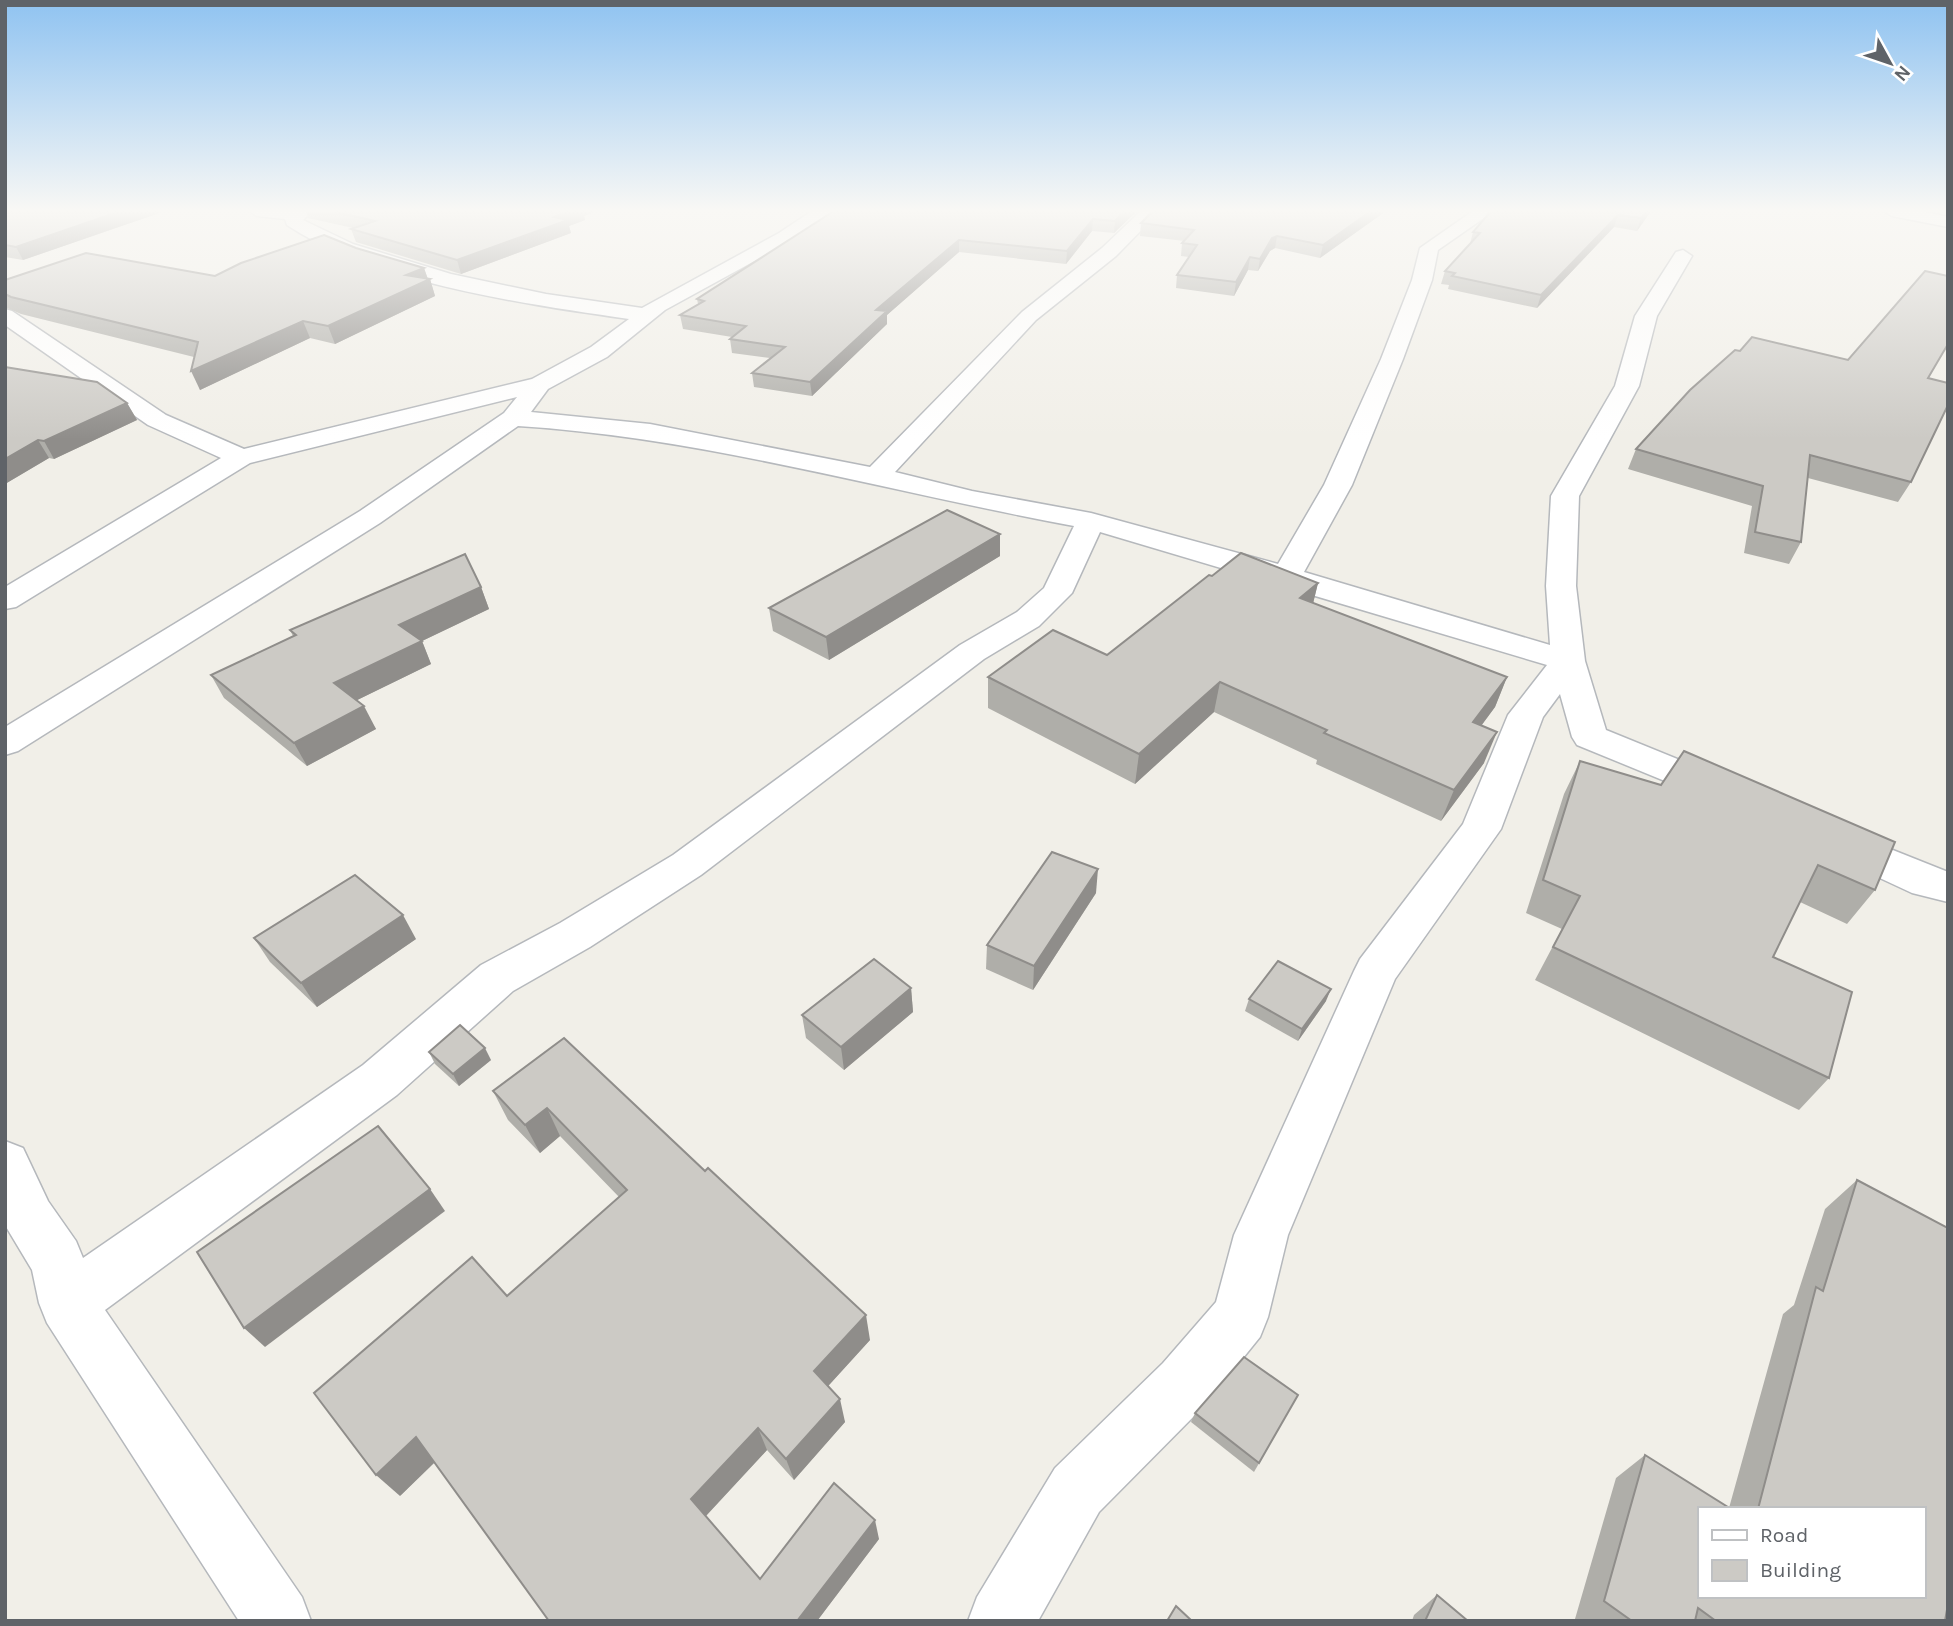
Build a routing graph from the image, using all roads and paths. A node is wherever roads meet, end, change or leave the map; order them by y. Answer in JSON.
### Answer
{"nodes":[{"id":1,"x":471,"y":287,"type":"edge"},
{"id":2,"x":691,"y":287,"type":"edge"},
{"id":3,"x":1063,"y":287,"type":"edge"},
{"id":4,"x":1419,"y":287,"type":"edge"},
{"id":5,"x":1664,"y":287,"type":"edge"},
{"id":6,"x":5,"y":315,"type":"edge"},
{"id":7,"x":648,"y":315,"type":"junction"},
{"id":8,"x":540,"y":384,"type":"junction"},
{"id":9,"x":513,"y":418,"type":"junction"},
{"id":10,"x":241,"y":457,"type":"junction"},
{"id":11,"x":876,"y":476,"type":"junction"},
{"id":12,"x":1091,"y":521,"type":"junction"},
{"id":13,"x":1286,"y":576,"type":"junction"},
{"id":14,"x":5,"y":600,"type":"edge"},
{"id":15,"x":1568,"y":661,"type":"junction"},
{"id":16,"x":5,"y":743,"type":"edge"},
{"id":17,"x":1754,"y":804,"type":"edge"},
{"id":18,"x":1815,"y":832,"type":"edge"},
{"id":19,"x":1948,"y":887,"type":"edge"},
{"id":20,"x":5,"y":1164,"type":"edge"},
{"id":21,"x":66,"y":1303,"type":"junction"},
{"id":22,"x":278,"y":1621,"type":"edge"},
{"id":23,"x":1001,"y":1621,"type":"edge"}],
"edges":[{"from":1,"to":7,"type":"street"},
{"from":2,"to":7,"type":"street"},
{"from":3,"to":11,"type":"street"},
{"from":4,"to":13,"type":"street"},
{"from":5,"to":15,"type":"street"},
{"from":6,"to":10,"type":"street"},
{"from":7,"to":8,"type":"street"},
{"from":8,"to":9,"type":"street"},
{"from":8,"to":10,"type":"street"},
{"from":9,"to":11,"type":"street"},
{"from":9,"to":16,"type":"street"},
{"from":10,"to":14,"type":"street"},
{"from":11,"to":12,"type":"street"},
{"from":12,"to":13,"type":"street"},
{"from":12,"to":21,"type":"street"},
{"from":13,"to":15,"type":"street"},
{"from":15,"to":17,"type":"street"},
{"from":15,"to":23,"type":"street"},
{"from":18,"to":19,"type":"street"},
{"from":20,"to":21,"type":"street"},
{"from":21,"to":22,"type":"street"}]}
